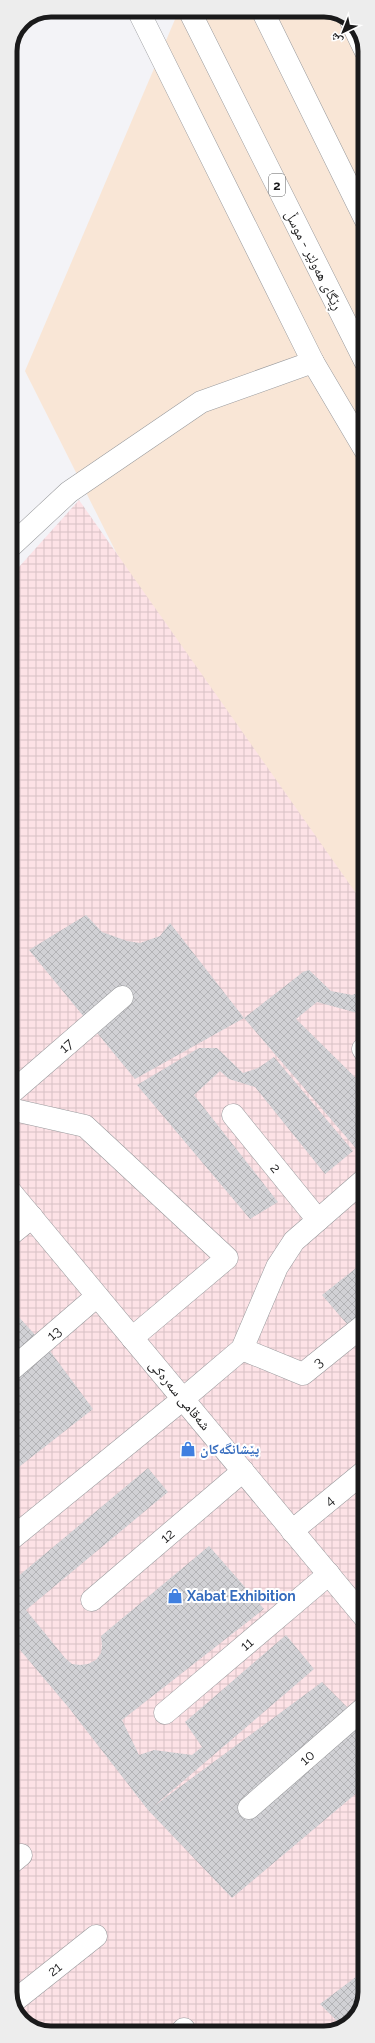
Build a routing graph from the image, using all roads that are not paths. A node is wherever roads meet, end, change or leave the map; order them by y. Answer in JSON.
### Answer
{"nodes":[{"id":1,"x":141,"y":17,"type":"edge"},
{"id":2,"x":192,"y":17,"type":"edge"},
{"id":3,"x":265,"y":17,"type":"edge"},
{"id":4,"x":358,"y":205,"type":"edge"},
{"id":5,"x":358,"y":347,"type":"edge"},
{"id":6,"x":313,"y":362,"type":"junction"},
{"id":7,"x":358,"y":438,"type":"edge"},
{"id":8,"x":17,"y":540,"type":"edge"},
{"id":9,"x":122,"y":997,"type":"dead end"},
{"id":10,"x":17,"y":1088,"type":"edge"},
{"id":11,"x":17,"y":1111,"type":"edge"},
{"id":12,"x":234,"y":1115,"type":"dead end"},
{"id":13,"x":358,"y":1185,"type":"edge"},
{"id":14,"x":17,"y":1199,"type":"edge"},
{"id":15,"x":32,"y":1217,"type":"junction"},
{"id":16,"x":318,"y":1220,"type":"junction"},
{"id":17,"x":17,"y":1229,"type":"edge"},
{"id":18,"x":97,"y":1296,"type":"junction"},
{"id":19,"x":358,"y":1330,"type":"edge"},
{"id":20,"x":132,"y":1338,"type":"junction"},
{"id":21,"x":242,"y":1349,"type":"junction"},
{"id":22,"x":17,"y":1364,"type":"edge"},
{"id":23,"x":183,"y":1399,"type":"junction"},
{"id":24,"x":243,"y":1472,"type":"junction"},
{"id":25,"x":358,"y":1477,"type":"edge"},
{"id":26,"x":292,"y":1531,"type":"junction"},
{"id":27,"x":17,"y":1534,"type":"edge"},
{"id":28,"x":329,"y":1574,"type":"junction"},
{"id":29,"x":92,"y":1600,"type":"dead end"},
{"id":30,"x":358,"y":1609,"type":"edge"},
{"id":31,"x":165,"y":1713,"type":"dead end"},
{"id":32,"x":358,"y":1713,"type":"edge"},
{"id":33,"x":249,"y":1808,"type":"dead end"},
{"id":34,"x":96,"y":1936,"type":"dead end"},
{"id":35,"x":18,"y":1998,"type":"edge"}],
"edges":[{"from":1,"to":6,"type":"main road"},
{"from":2,"to":5,"type":"main road","name":"ڕێگای هەولێر - موسڵ","number":"2"},
{"from":3,"to":4,"type":"main road"},
{"from":6,"to":7,"type":"main road"},
{"from":6,"to":8,"type":"main road"},
{"from":9,"to":10,"type":"main road","name":"17"},
{"from":11,"to":20,"type":"main road"},
{"from":12,"to":16,"type":"main road","name":"2"},
{"from":13,"to":16,"type":"main road"},
{"from":14,"to":15,"type":"main road","name":"شەقامی سەرەکی"},
{"from":15,"to":17,"type":"main road"},
{"from":15,"to":18,"type":"main road","name":"شەقامی سەرەکی"},
{"from":16,"to":21,"type":"main road"},
{"from":18,"to":20,"type":"main road","name":"شەقامی سەرەکی"},
{"from":18,"to":22,"type":"main road","name":"13"},
{"from":19,"to":21,"type":"main road","name":"3"},
{"from":20,"to":23,"type":"main road","name":"شەقامی سەرەکی"},
{"from":21,"to":23,"type":"main road"},
{"from":23,"to":24,"type":"main road","name":"شەقامی سەرەکی"},
{"from":23,"to":27,"type":"main road"},
{"from":24,"to":26,"type":"main road","name":"شەقامی سەرەکی"},
{"from":24,"to":29,"type":"main road","name":"12"},
{"from":25,"to":26,"type":"main road","name":"4"},
{"from":26,"to":28,"type":"main road","name":"شەقامی سەرەکی"},
{"from":28,"to":30,"type":"main road","name":"شەقامی سەرەکی"},
{"from":28,"to":31,"type":"main road","name":"11"},
{"from":32,"to":33,"type":"main road","name":"10"},
{"from":34,"to":35,"type":"main road","name":"21"}]}
